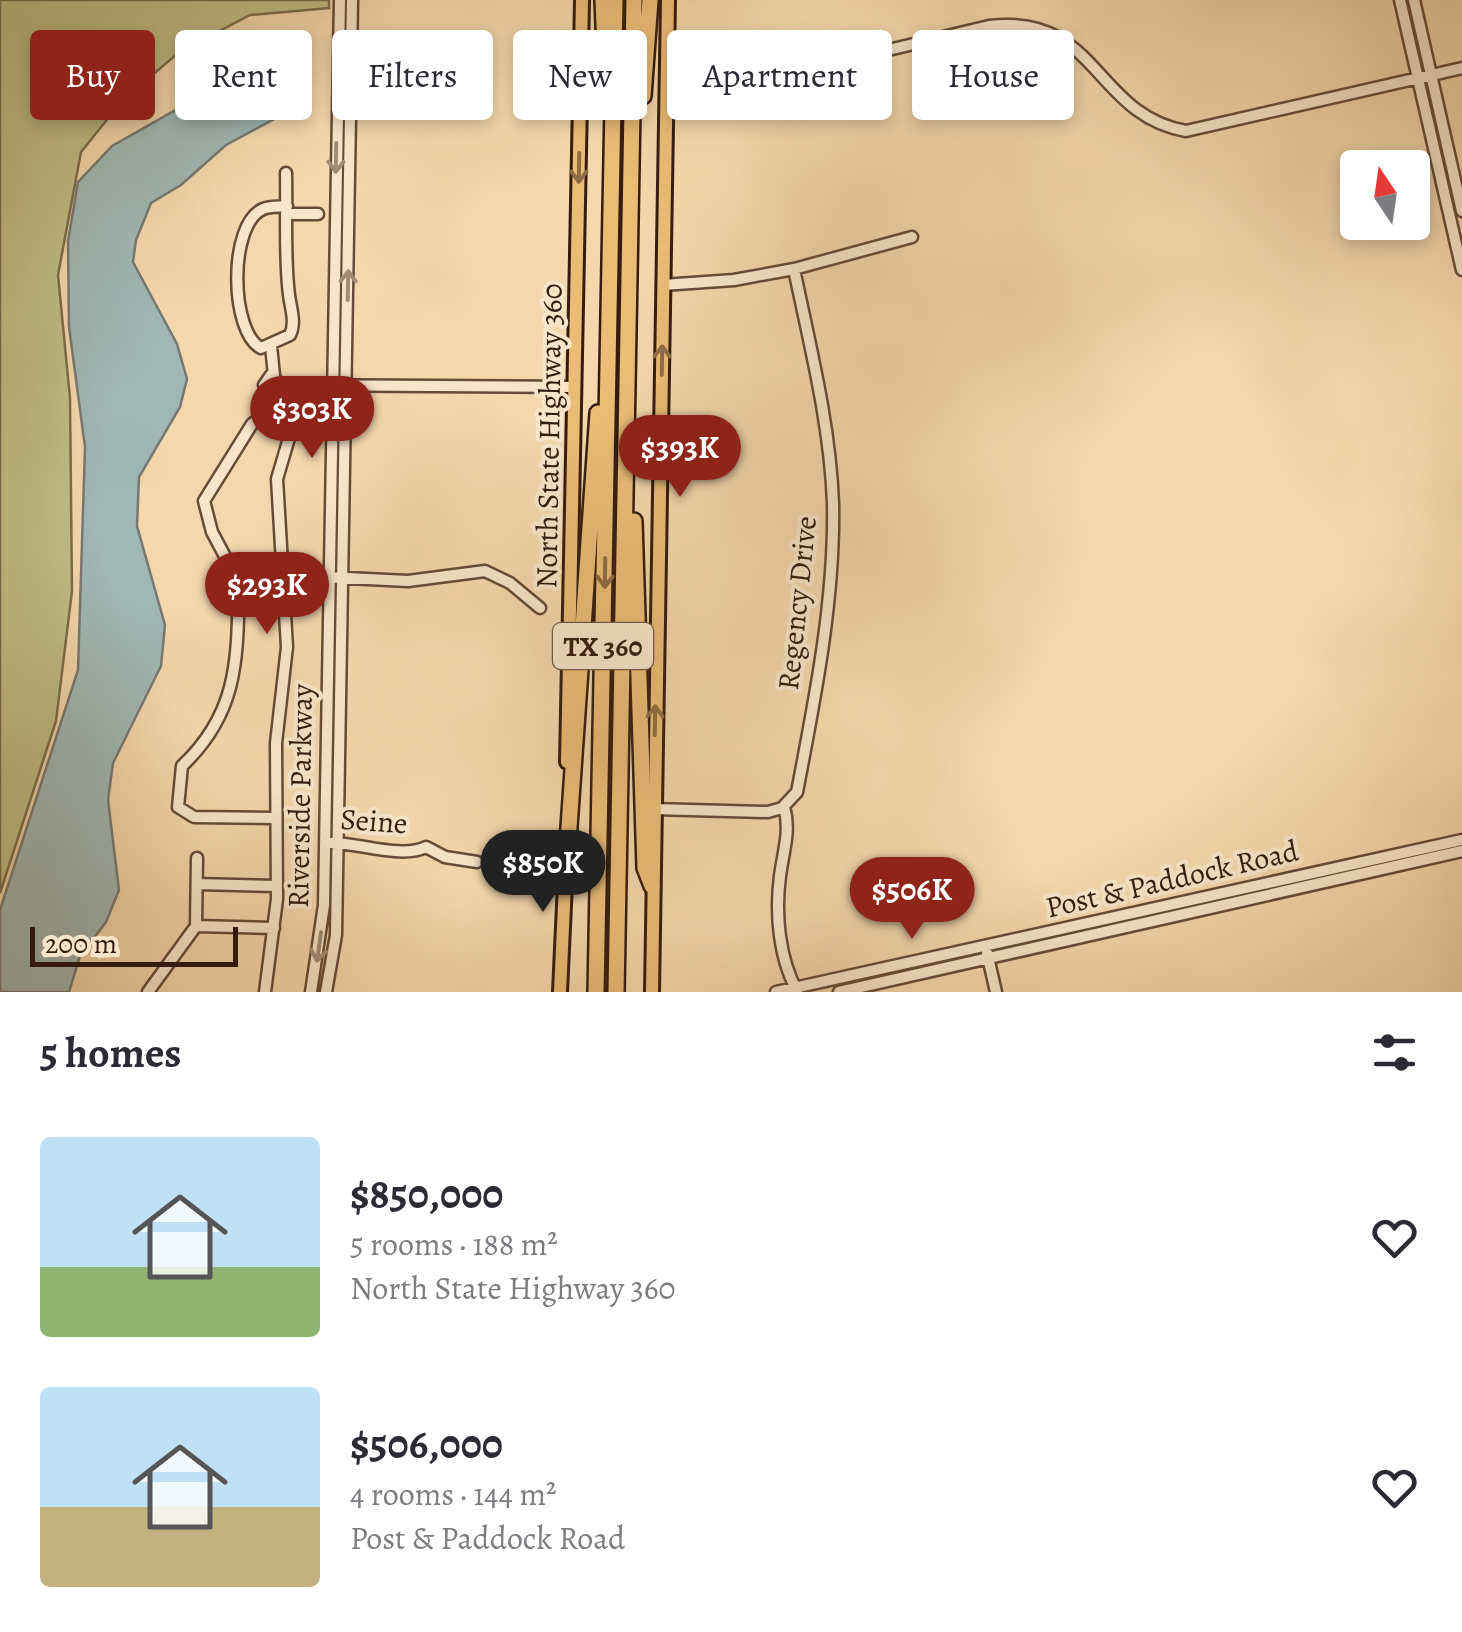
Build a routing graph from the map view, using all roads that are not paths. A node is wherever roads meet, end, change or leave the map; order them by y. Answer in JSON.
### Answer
{"nodes":[{"id":1,"x":340,"y":0,"type":"edge"},
{"id":2,"x":352,"y":0,"type":"edge"},
{"id":3,"x":582,"y":0,"type":"edge"},
{"id":4,"x":603,"y":0,"type":"edge"},
{"id":5,"x":615,"y":0,"type":"edge"},
{"id":6,"x":634,"y":0,"type":"edge"},
{"id":7,"x":650,"y":0,"type":"edge"},
{"id":8,"x":668,"y":0,"type":"edge"},
{"id":9,"x":1400,"y":0,"type":"edge"},
{"id":10,"x":1414,"y":0,"type":"edge"},
{"id":11,"x":1412,"y":23,"type":"junction"},
{"id":12,"x":346,"y":26,"type":"junction"},
{"id":13,"x":1462,"y":68,"type":"edge"},
{"id":14,"x":1425,"y":76,"type":"junction"},
{"id":15,"x":666,"y":103,"type":"junction"},
{"id":16,"x":286,"y":172,"type":"dead end"},
{"id":17,"x":1448,"y":206,"type":"junction"},
{"id":18,"x":1462,"y":209,"type":"edge"},
{"id":19,"x":287,"y":210,"type":"junction"},
{"id":20,"x":318,"y":214,"type":"dead end"},
{"id":21,"x":612,"y":218,"type":"junction"},
{"id":22,"x":1458,"y":234,"type":"edge"},
{"id":23,"x":632,"y":235,"type":"junction"},
{"id":24,"x":912,"y":237,"type":"dead end"},
{"id":25,"x":794,"y":268,"type":"junction"},
{"id":26,"x":1462,"y":270,"type":"edge"},
{"id":27,"x":663,"y":285,"type":"junction"},
{"id":28,"x":611,"y":300,"type":"junction"},
{"id":29,"x":271,"y":346,"type":"junction"},
{"id":30,"x":332,"y":382,"type":"junction"},
{"id":31,"x":346,"y":383,"type":"junction"},
{"id":32,"x":276,"y":384,"type":"junction"},
{"id":33,"x":575,"y":387,"type":"junction"},
{"id":34,"x":269,"y":410,"type":"junction"},
{"id":35,"x":292,"y":428,"type":"junction"},
{"id":36,"x":318,"y":430,"type":"dead end"},
{"id":37,"x":626,"y":465,"type":"junction"},
{"id":38,"x":286,"y":575,"type":"junction"},
{"id":39,"x":239,"y":580,"type":"junction"},
{"id":40,"x":335,"y":580,"type":"junction"},
{"id":41,"x":540,"y":608,"type":"dead end"},
{"id":42,"x":784,"y":806,"type":"junction"},
{"id":43,"x":652,"y":808,"type":"junction"},
{"id":44,"x":274,"y":818,"type":"junction"},
{"id":45,"x":1462,"y":840,"type":"edge"},
{"id":46,"x":330,"y":843,"type":"junction"},
{"id":47,"x":1462,"y":851,"type":"edge"},
{"id":48,"x":197,"y":858,"type":"dead end"},
{"id":49,"x":477,"y":862,"type":"dead end"},
{"id":50,"x":1367,"y":866,"type":"junction"},
{"id":51,"x":566,"y":870,"type":"junction"},
{"id":52,"x":197,"y":884,"type":"junction"},
{"id":53,"x":276,"y":886,"type":"junction"},
{"id":54,"x":652,"y":886,"type":"junction"},
{"id":55,"x":196,"y":926,"type":"junction"},
{"id":56,"x":274,"y":928,"type":"junction"},
{"id":57,"x":987,"y":953,"type":"junction"},
{"id":58,"x":796,"y":991,"type":"edge"},
{"id":59,"x":148,"y":992,"type":"edge"},
{"id":60,"x":266,"y":992,"type":"edge"},
{"id":61,"x":311,"y":992,"type":"edge"},
{"id":62,"x":326,"y":992,"type":"edge"},
{"id":63,"x":560,"y":992,"type":"edge"},
{"id":64,"x":596,"y":992,"type":"edge"},
{"id":65,"x":616,"y":992,"type":"edge"},
{"id":66,"x":652,"y":992,"type":"edge"},
{"id":67,"x":776,"y":992,"type":"edge"},
{"id":68,"x":839,"y":992,"type":"edge"},
{"id":69,"x":996,"y":992,"type":"edge"}],
"edges":[{"from":1,"to":12,"type":"street","name":"Riverside Parkway"},
{"from":2,"to":12,"type":"street","name":"Riverside Parkway"},
{"from":3,"to":33,"type":"main road","name":"North State Highway 360","one_way":true},
{"from":4,"to":21,"type":"highway"},
{"from":5,"to":21,"type":"highway","number":"TX 360"},
{"from":6,"to":23,"type":"highway","number":"TX 360"},
{"from":7,"to":23,"type":"highway"},
{"from":8,"to":15,"type":"main road"},
{"from":9,"to":11,"type":"street"},
{"from":10,"to":11,"type":"street"},
{"from":11,"to":14,"type":"street"},
{"from":12,"to":30,"type":"street","name":"Riverside Parkway","one_way":true},
{"from":31,"to":12,"type":"street","name":"Riverside Parkway","one_way":true},
{"from":13,"to":14,"type":"street"},
{"from":14,"to":15,"type":"street"},
{"from":14,"to":17,"type":"street"},
{"from":14,"to":18,"type":"street"},
{"from":15,"to":27,"type":"main road"},
{"from":16,"to":19,"type":"street"},
{"from":17,"to":18,"type":"street"},
{"from":17,"to":22,"type":"street"},
{"from":19,"to":20,"type":"street"},
{"from":19,"to":29,"type":"street"},
{"from":19,"to":29,"type":"street"},
{"from":21,"to":28,"type":"highway","number":"TX 360"},
{"from":22,"to":26,"type":"street"},
{"from":23,"to":37,"type":"highway","number":"TX 360"},
{"from":24,"to":25,"type":"street"},
{"from":25,"to":27,"type":"street"},
{"from":25,"to":42,"type":"street","name":"Regency Drive"},
{"from":43,"to":27,"type":"main road","one_way":true},
{"from":28,"to":51,"type":"highway"},
{"from":28,"to":64,"type":"highway","number":"TX 360","one_way":true},
{"from":29,"to":32,"type":"street"},
{"from":30,"to":31,"type":"street"},
{"from":30,"to":32,"type":"street"},
{"from":30,"to":40,"type":"street","name":"Riverside Parkway"},
{"from":31,"to":33,"type":"street"},
{"from":31,"to":40,"type":"street","name":"Riverside Parkway"},
{"from":32,"to":34,"type":"street"},
{"from":33,"to":51,"type":"main road","name":"North State Highway 360"},
{"from":34,"to":35,"type":"street"},
{"from":34,"to":39,"type":"street"},
{"from":35,"to":36,"type":"street"},
{"from":35,"to":38,"type":"street"},
{"from":37,"to":54,"type":"highway"},
{"from":37,"to":65,"type":"highway","number":"TX 360"},
{"from":38,"to":39,"type":"street"},
{"from":38,"to":40,"type":"street"},
{"from":38,"to":44,"type":"street"},
{"from":39,"to":44,"type":"street"},
{"from":40,"to":41,"type":"street"},
{"from":40,"to":46,"type":"street","name":"Riverside Parkway"},
{"from":42,"to":43,"type":"street"},
{"from":42,"to":58,"type":"street"},
{"from":43,"to":54,"type":"main road"},
{"from":44,"to":53,"type":"street"},
{"from":45,"to":50,"type":"street","name":"Post & Paddock Road"},
{"from":46,"to":49,"type":"street","name":"Seine"},
{"from":46,"to":61,"type":"street","name":"Riverside Parkway","one_way":true},
{"from":46,"to":62,"type":"street","name":"Riverside Parkway"},
{"from":47,"to":50,"type":"street","name":"Post & Paddock Road"},
{"from":48,"to":52,"type":"street"},
{"from":50,"to":57,"type":"street","name":"Post & Paddock Road"},
{"from":51,"to":63,"type":"main road","name":"North State Highway 360"},
{"from":52,"to":53,"type":"street"},
{"from":52,"to":55,"type":"street"},
{"from":53,"to":56,"type":"street"},
{"from":54,"to":66,"type":"main road"},
{"from":55,"to":56,"type":"street"},
{"from":55,"to":59,"type":"street"},
{"from":56,"to":60,"type":"street"},
{"from":57,"to":58,"type":"street","name":"Post & Paddock Road"},
{"from":57,"to":68,"type":"street","name":"Post & Paddock Road"},
{"from":57,"to":69,"type":"street"},
{"from":58,"to":67,"type":"street","name":"Post & Paddock Road"}]}
